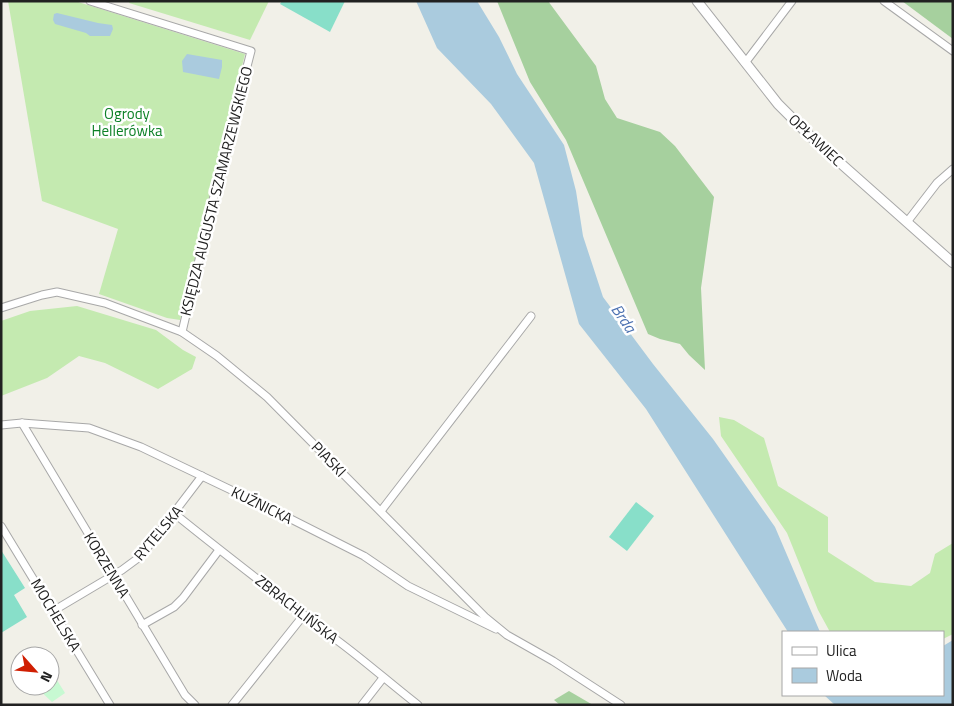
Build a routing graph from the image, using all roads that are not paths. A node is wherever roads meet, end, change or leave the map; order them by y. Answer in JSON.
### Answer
{"nodes":[{"id":1,"x":90,"y":1,"type":"edge"},
{"id":2,"x":697,"y":1,"type":"edge"},
{"id":3,"x":792,"y":1,"type":"edge"},
{"id":4,"x":884,"y":1,"type":"edge"},
{"id":5,"x":953,"y":51,"type":"edge"},
{"id":6,"x":745,"y":63,"type":"junction"},
{"id":7,"x":953,"y":169,"type":"edge"},
{"id":8,"x":907,"y":222,"type":"junction"},
{"id":9,"x":953,"y":263,"type":"edge"},
{"id":10,"x":1,"y":308,"type":"edge"},
{"id":11,"x":531,"y":316,"type":"dead end"},
{"id":12,"x":182,"y":332,"type":"junction"},
{"id":13,"x":22,"y":423,"type":"junction"},
{"id":14,"x":1,"y":425,"type":"edge"},
{"id":15,"x":202,"y":476,"type":"junction"},
{"id":16,"x":381,"y":511,"type":"junction"},
{"id":17,"x":175,"y":514,"type":"junction"},
{"id":18,"x":1,"y":526,"type":"edge"},
{"id":19,"x":219,"y":550,"type":"junction"},
{"id":20,"x":112,"y":576,"type":"junction"},
{"id":21,"x":53,"y":611,"type":"junction"},
{"id":22,"x":303,"y":616,"type":"junction"},
{"id":23,"x":142,"y":625,"type":"junction"},
{"id":24,"x":507,"y":635,"type":"junction"},
{"id":25,"x":383,"y":678,"type":"junction"},
{"id":26,"x":110,"y":705,"type":"edge"},
{"id":27,"x":195,"y":705,"type":"edge"},
{"id":28,"x":232,"y":705,"type":"edge"},
{"id":29,"x":362,"y":705,"type":"edge"},
{"id":30,"x":418,"y":705,"type":"edge"},
{"id":31,"x":620,"y":705,"type":"edge"}],
"edges":[{"from":1,"to":12,"type":"street","name":"KSIĘDZA AUGUSTA SZAMARZEWSKIEGO"},
{"from":2,"to":6,"type":"street","name":"OPŁAWIEC"},
{"from":3,"to":6,"type":"street"},
{"from":4,"to":5,"type":"street"},
{"from":6,"to":8,"type":"street","name":"OPŁAWIEC"},
{"from":7,"to":8,"type":"street"},
{"from":8,"to":9,"type":"street","name":"OPŁAWIEC"},
{"from":10,"to":12,"type":"street","name":"PIASKI"},
{"from":11,"to":16,"type":"street"},
{"from":12,"to":16,"type":"street","name":"PIASKI"},
{"from":13,"to":14,"type":"street","name":"KUŹNICKA"},
{"from":13,"to":15,"type":"street","name":"KUŹNICKA"},
{"from":13,"to":20,"type":"street","name":"KORZENNA"},
{"from":15,"to":17,"type":"street","name":"RYTELSKA"},
{"from":15,"to":24,"type":"street","name":"KUŹNICKA"},
{"from":16,"to":24,"type":"street","name":"PIASKI"},
{"from":17,"to":19,"type":"street","name":"ZBRACHLIŃSKA"},
{"from":17,"to":20,"type":"street","name":"RYTELSKA"},
{"from":18,"to":21,"type":"street","name":"MOCHELSKA"},
{"from":19,"to":22,"type":"street","name":"ZBRACHLIŃSKA"},
{"from":19,"to":23,"type":"street"},
{"from":20,"to":21,"type":"street","name":"RYTELSKA"},
{"from":20,"to":23,"type":"street","name":"KORZENNA"},
{"from":21,"to":26,"type":"street","name":"MOCHELSKA"},
{"from":22,"to":25,"type":"street","name":"ZBRACHLIŃSKA"},
{"from":22,"to":28,"type":"street"},
{"from":23,"to":27,"type":"street","name":"KORZENNA"},
{"from":24,"to":31,"type":"street","name":"PIASKI"},
{"from":25,"to":29,"type":"street"},
{"from":25,"to":30,"type":"street","name":"ZBRACHLIŃSKA"}]}
